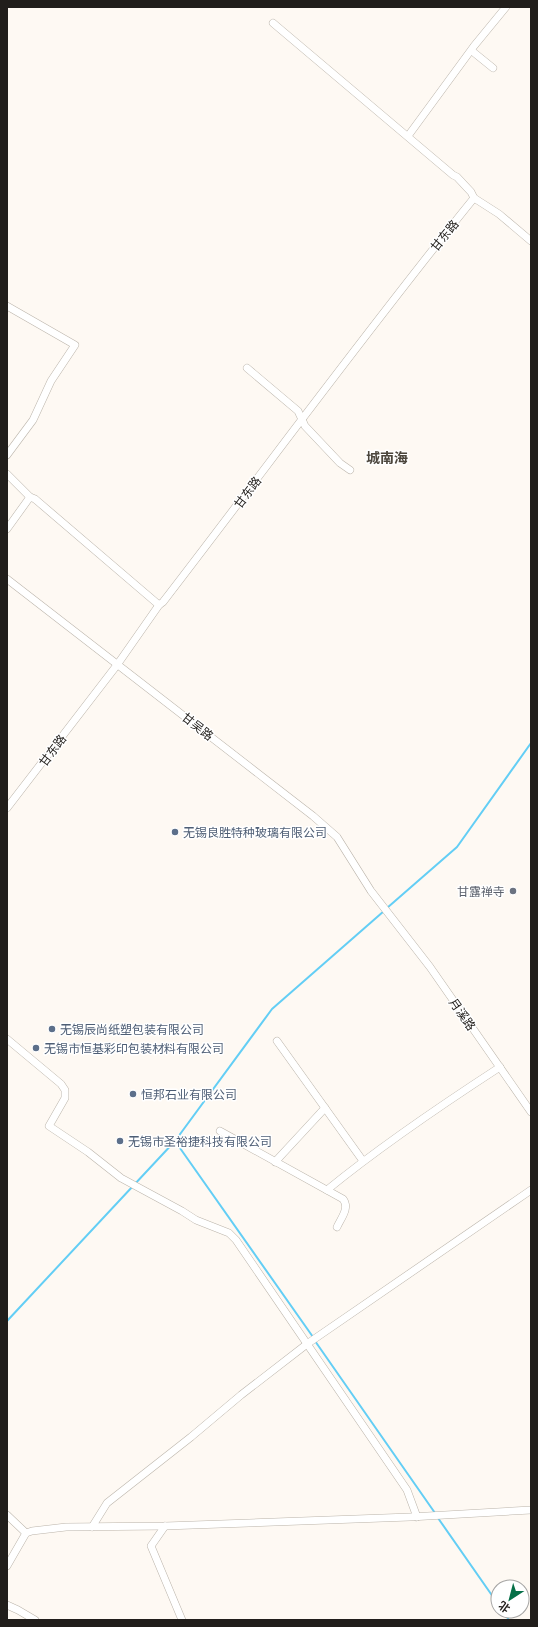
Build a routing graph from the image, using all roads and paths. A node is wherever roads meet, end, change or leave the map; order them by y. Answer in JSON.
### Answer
{"nodes":[{"id":1,"x":506,"y":7,"type":"edge"},
{"id":2,"x":273,"y":23,"type":"dead end"},
{"id":3,"x":472,"y":51,"type":"junction"},
{"id":4,"x":493,"y":68,"type":"dead end"},
{"id":5,"x":408,"y":136,"type":"junction"},
{"id":6,"x":474,"y":198,"type":"junction"},
{"id":7,"x":531,"y":241,"type":"edge"},
{"id":8,"x":7,"y":306,"type":"edge"},
{"id":9,"x":247,"y":368,"type":"dead end"},
{"id":10,"x":302,"y":419,"type":"junction"},
{"id":11,"x":7,"y":455,"type":"edge"},
{"id":12,"x":350,"y":470,"type":"dead end"},
{"id":13,"x":7,"y":474,"type":"edge"},
{"id":14,"x":30,"y":497,"type":"junction"},
{"id":15,"x":7,"y":529,"type":"edge"},
{"id":16,"x":7,"y":579,"type":"edge"},
{"id":17,"x":159,"y":605,"type":"junction"},
{"id":18,"x":117,"y":664,"type":"junction"},
{"id":19,"x":7,"y":808,"type":"edge"},
{"id":20,"x":392,"y":919,"type":"joint"},
{"id":21,"x":7,"y":1038,"type":"edge"},
{"id":22,"x":277,"y":1041,"type":"dead end"},
{"id":23,"x":500,"y":1066,"type":"junction"},
{"id":24,"x":325,"y":1108,"type":"junction"},
{"id":25,"x":531,"y":1112,"type":"edge"},
{"id":26,"x":220,"y":1131,"type":"dead end"},
{"id":27,"x":363,"y":1161,"type":"junction"},
{"id":28,"x":275,"y":1162,"type":"junction"},
{"id":29,"x":327,"y":1190,"type":"junction"},
{"id":30,"x":531,"y":1190,"type":"edge"},
{"id":31,"x":337,"y":1227,"type":"dead end"},
{"id":32,"x":309,"y":1343,"type":"junction"},
{"id":33,"x":531,"y":1510,"type":"edge"},
{"id":34,"x":7,"y":1515,"type":"edge"},
{"id":35,"x":417,"y":1517,"type":"junction"},
{"id":36,"x":92,"y":1526,"type":"junction"},
{"id":37,"x":165,"y":1526,"type":"junction"},
{"id":38,"x":26,"y":1533,"type":"junction"},
{"id":39,"x":7,"y":1566,"type":"edge"},
{"id":40,"x":7,"y":1605,"type":"edge"},
{"id":41,"x":35,"y":1620,"type":"edge"},
{"id":42,"x":182,"y":1620,"type":"edge"}],
"edges":[{"from":1,"to":3,"type":"street"},
{"from":2,"to":5,"type":"street"},
{"from":3,"to":4,"type":"street"},
{"from":3,"to":5,"type":"street"},
{"from":5,"to":6,"type":"street"},
{"from":6,"to":7,"type":"street"},
{"from":6,"to":10,"type":"street","name":"甘东路"},
{"from":8,"to":11,"type":"street"},
{"from":9,"to":10,"type":"street"},
{"from":10,"to":12,"type":"street"},
{"from":10,"to":17,"type":"street","name":"甘东路"},
{"from":13,"to":14,"type":"street"},
{"from":14,"to":15,"type":"street"},
{"from":14,"to":17,"type":"street"},
{"from":16,"to":18,"type":"street","name":"甘吴路"},
{"from":17,"to":18,"type":"street","name":"甘东路"},
{"from":18,"to":19,"type":"street","name":"甘东路"},
{"from":18,"to":20,"type":"street","name":"甘吴路"},
{"from":20,"to":23,"type":"street","name":"月溪路"},
{"from":21,"to":32,"type":"street"},
{"from":22,"to":24,"type":"street"},
{"from":23,"to":25,"type":"street","name":"月溪路"},
{"from":23,"to":27,"type":"street"},
{"from":24,"to":27,"type":"street"},
{"from":24,"to":28,"type":"street"},
{"from":26,"to":28,"type":"street"},
{"from":27,"to":29,"type":"street"},
{"from":28,"to":29,"type":"street"},
{"from":29,"to":31,"type":"street"},
{"from":30,"to":32,"type":"street"},
{"from":32,"to":35,"type":"street"},
{"from":32,"to":36,"type":"street"},
{"from":33,"to":35,"type":"street"},
{"from":34,"to":38,"type":"street"},
{"from":35,"to":37,"type":"street"},
{"from":36,"to":37,"type":"street"},
{"from":36,"to":38,"type":"street"},
{"from":37,"to":42,"type":"street"},
{"from":38,"to":39,"type":"street"},
{"from":40,"to":41,"type":"street"}]}
